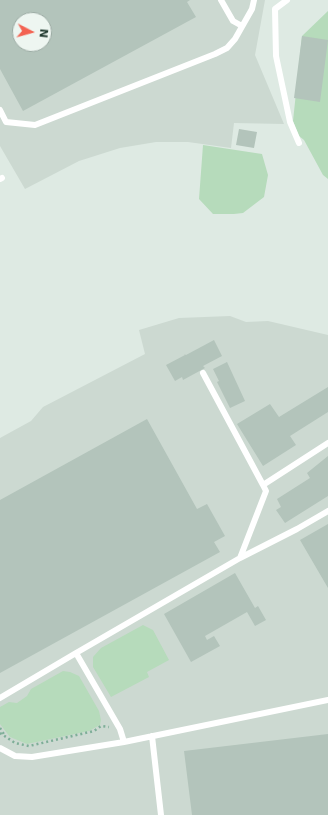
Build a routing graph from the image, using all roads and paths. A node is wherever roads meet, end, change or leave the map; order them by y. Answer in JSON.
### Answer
{"nodes":[{"id":1,"x":221,"y":0,"type":"edge"},
{"id":2,"x":254,"y":0,"type":"edge"},
{"id":3,"x":288,"y":0,"type":"edge"},
{"id":4,"x":242,"y":26,"type":"junction"},
{"id":5,"x":0,"y":110,"type":"edge"},
{"id":6,"x":3,"y":123,"type":"edge"},
{"id":7,"x":299,"y":143,"type":"dead end"},
{"id":8,"x":203,"y":373,"type":"dead end"},
{"id":9,"x":328,"y":442,"type":"edge"},
{"id":10,"x":263,"y":485,"type":"junction"},
{"id":11,"x":328,"y":511,"type":"edge"},
{"id":12,"x":240,"y":558,"type":"junction"},
{"id":13,"x":76,"y":653,"type":"junction"},
{"id":14,"x":0,"y":698,"type":"edge"},
{"id":15,"x":328,"y":700,"type":"edge"},
{"id":16,"x":0,"y":728,"type":"edge"},
{"id":17,"x":120,"y":729,"type":"junction"},
{"id":18,"x":0,"y":733,"type":"edge"},
{"id":19,"x":5,"y":736,"type":"junction"},
{"id":20,"x":152,"y":736,"type":"junction"},
{"id":21,"x":124,"y":742,"type":"junction"},
{"id":22,"x":0,"y":748,"type":"edge"},
{"id":23,"x":161,"y":815,"type":"edge"}],
"edges":[{"from":1,"to":4,"type":"lane"},
{"from":2,"to":4,"type":"lane"},
{"from":3,"to":7,"type":"lane"},
{"from":4,"to":6,"type":"lane"},
{"from":5,"to":6,"type":"lane"},
{"from":8,"to":10,"type":"lane"},
{"from":9,"to":10,"type":"lane"},
{"from":10,"to":12,"type":"lane"},
{"from":11,"to":12,"type":"lane"},
{"from":12,"to":13,"type":"lane"},
{"from":13,"to":14,"type":"lane"},
{"from":13,"to":17,"type":"lane"},
{"from":15,"to":20,"type":"lane"},
{"from":16,"to":19,"type":"path"},
{"from":17,"to":19,"type":"path"},
{"from":17,"to":21,"type":"lane"},
{"from":18,"to":19,"type":"path"},
{"from":20,"to":21,"type":"lane"},
{"from":20,"to":23,"type":"lane"},
{"from":21,"to":22,"type":"lane"}]}
